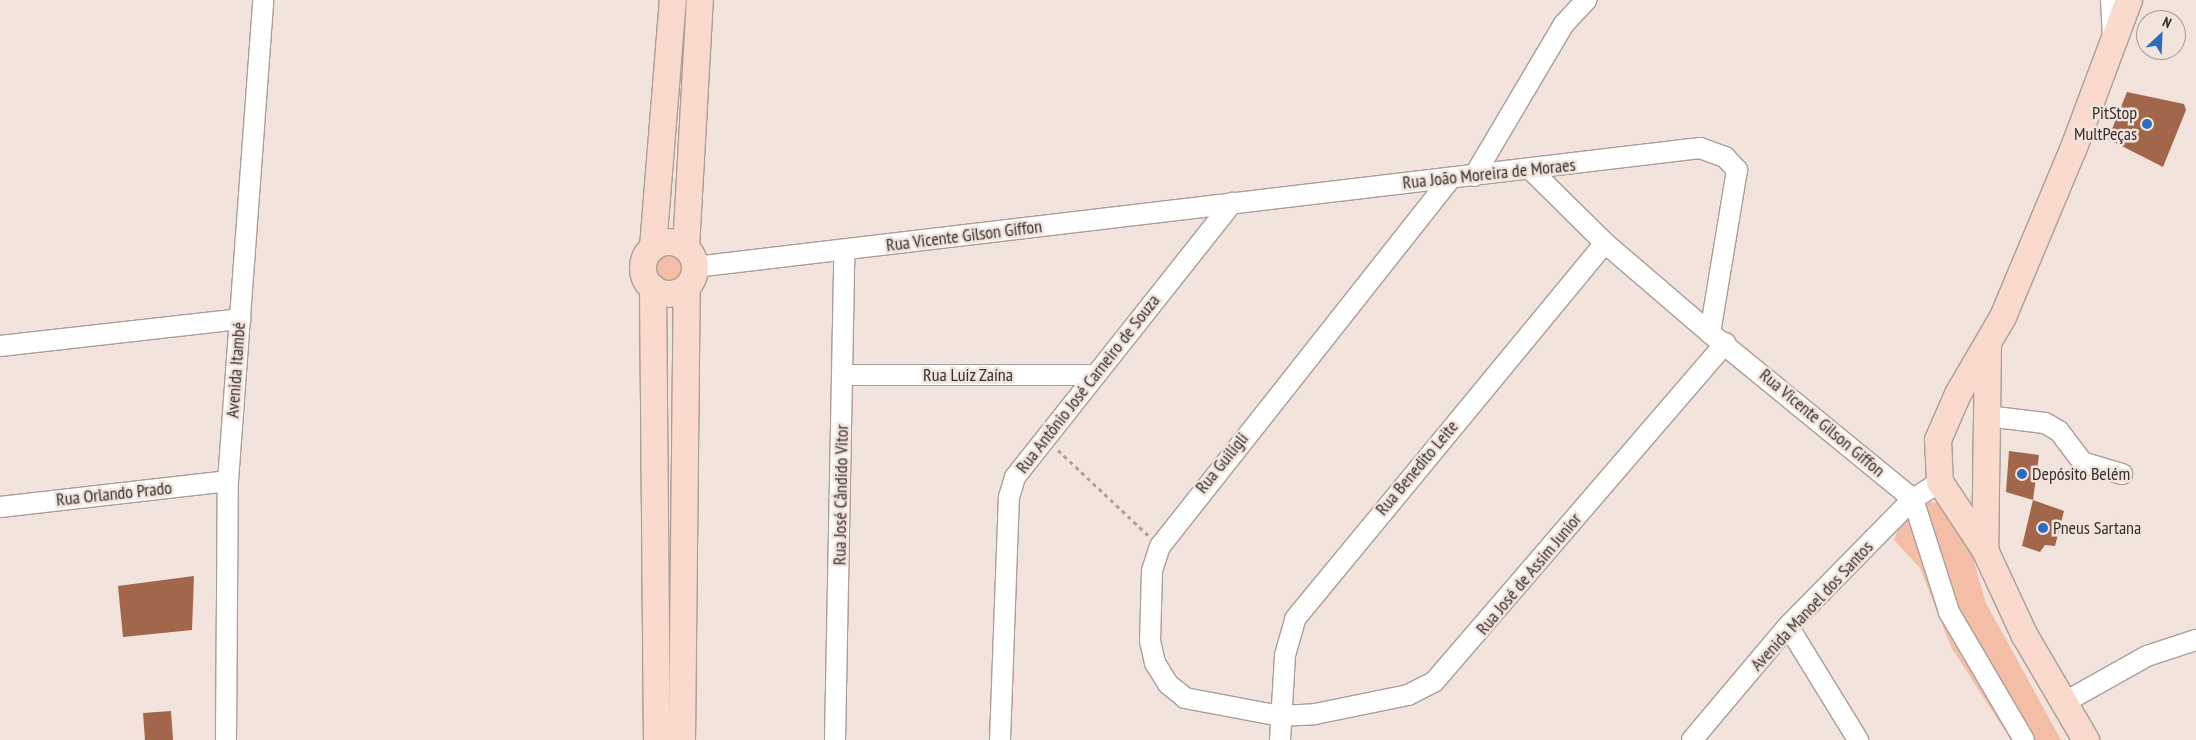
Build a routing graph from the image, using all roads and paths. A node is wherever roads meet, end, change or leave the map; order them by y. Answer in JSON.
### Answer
{"nodes":[{"id":1,"x":263,"y":0,"type":"edge"},
{"id":2,"x":673,"y":0,"type":"edge"},
{"id":3,"x":700,"y":0,"type":"edge"},
{"id":4,"x":1586,"y":0,"type":"edge"},
{"id":5,"x":2112,"y":0,"type":"edge"},
{"id":6,"x":2129,"y":0,"type":"edge"},
{"id":7,"x":2114,"y":44,"type":"junction"},
{"id":8,"x":1532,"y":171,"type":"junction"},
{"id":9,"x":1474,"y":176,"type":"junction"},
{"id":10,"x":1451,"y":178,"type":"junction"},
{"id":11,"x":1232,"y":203,"type":"junction"},
{"id":12,"x":1605,"y":243,"type":"junction"},
{"id":13,"x":653,"y":247,"type":"junction"},
{"id":14,"x":844,"y":251,"type":"junction"},
{"id":15,"x":689,"y":268,"type":"junction"},
{"id":16,"x":653,"y":288,"type":"junction"},
{"id":17,"x":240,"y":319,"type":"junction"},
{"id":18,"x":1718,"y":338,"type":"junction"},
{"id":19,"x":1988,"y":345,"type":"junction"},
{"id":20,"x":0,"y":346,"type":"edge"},
{"id":21,"x":844,"y":375,"type":"junction"},
{"id":22,"x":1092,"y":376,"type":"junction"},
{"id":23,"x":1947,"y":414,"type":"junction"},
{"id":24,"x":1987,"y":416,"type":"junction"},
{"id":25,"x":1043,"y":436,"type":"junction"},
{"id":26,"x":2122,"y":474,"type":"dead end"},
{"id":27,"x":1986,"y":479,"type":"junction"},
{"id":28,"x":228,"y":481,"type":"junction"},
{"id":29,"x":1940,"y":482,"type":"junction"},
{"id":30,"x":1913,"y":499,"type":"junction"},
{"id":31,"x":0,"y":507,"type":"edge"},
{"id":32,"x":1160,"y":546,"type":"junction"},
{"id":33,"x":1985,"y":550,"type":"junction"},
{"id":34,"x":1788,"y":626,"type":"junction"},
{"id":35,"x":2196,"y":640,"type":"edge"},
{"id":36,"x":2065,"y":702,"type":"junction"},
{"id":37,"x":1280,"y":716,"type":"junction"},
{"id":38,"x":226,"y":740,"type":"edge"},
{"id":39,"x":657,"y":740,"type":"edge"},
{"id":40,"x":682,"y":740,"type":"edge"},
{"id":41,"x":835,"y":740,"type":"edge"},
{"id":42,"x":1000,"y":740,"type":"edge"},
{"id":43,"x":1280,"y":740,"type":"edge"},
{"id":44,"x":1692,"y":740,"type":"edge"},
{"id":45,"x":1858,"y":740,"type":"edge"},
{"id":46,"x":2024,"y":740,"type":"edge"},
{"id":47,"x":2086,"y":740,"type":"edge"}],
"edges":[{"from":1,"to":17,"type":"street","name":"Avenida Itambé"},
{"from":2,"to":13,"type":"main road"},
{"from":3,"to":15,"type":"main road"},
{"from":4,"to":9,"type":"street"},
{"from":5,"to":7,"type":"street"},
{"from":6,"to":7,"type":"main road"},
{"from":7,"to":19,"type":"main road"},
{"from":8,"to":9,"type":"street","name":"Rua João Moreira de Moraes"},
{"from":8,"to":12,"type":"street","name":"Rua Vicente Gilson Giffon"},
{"from":8,"to":18,"type":"street","name":"Rua João Moreira de Moraes"},
{"from":9,"to":10,"type":"street","name":"Rua João Moreira de Moraes"},
{"from":10,"to":11,"type":"street","name":"Rua João Moreira de Moraes"},
{"from":10,"to":32,"type":"street","name":"Rua Guiligli"},
{"from":11,"to":14,"type":"street","name":"Rua Vicente Gilson Giffon"},
{"from":11,"to":22,"type":"street","name":"Rua Antônio José Carneiro de Souza"},
{"from":12,"to":18,"type":"street","name":"Rua Vicente Gilson Giffon"},
{"from":12,"to":37,"type":"street","name":"Rua Benedito Leite"},
{"from":13,"to":15,"type":"main road"},
{"from":13,"to":16,"type":"main road"},
{"from":14,"to":15,"type":"street","name":"Rua Vicente Gilson Giffon"},
{"from":14,"to":21,"type":"street","name":"Rua José Cândido Vitor"},
{"from":15,"to":16,"type":"main road"},
{"from":15,"to":40,"type":"main road"},
{"from":16,"to":39,"type":"main road"},
{"from":17,"to":20,"type":"street"},
{"from":17,"to":28,"type":"street","name":"Avenida Itambé"},
{"from":18,"to":30,"type":"street","name":"Rua Vicente Gilson Giffon"},
{"from":18,"to":37,"type":"street","name":"Rua José de Assim Junior"},
{"from":19,"to":23,"type":"main road"},
{"from":19,"to":24,"type":"main road"},
{"from":21,"to":22,"type":"street","name":"Rua Luiz Zaína"},
{"from":21,"to":41,"type":"street","name":"Rua José Cândido Vitor"},
{"from":22,"to":25,"type":"street","name":"Rua Antônio José Carneiro de Souza"},
{"from":23,"to":24,"type":"main road"},
{"from":23,"to":29,"type":"main road"},
{"from":24,"to":26,"type":"street"},
{"from":24,"to":27,"type":"main road"},
{"from":25,"to":32,"type":"path"},
{"from":25,"to":42,"type":"street","name":"Rua Antônio José Carneiro de Souza"},
{"from":27,"to":29,"type":"main road"},
{"from":27,"to":33,"type":"main road"},
{"from":28,"to":31,"type":"street","name":"Rua Orlando Prado"},
{"from":28,"to":38,"type":"street","name":"Avenida Itambé"},
{"from":29,"to":30,"type":"street","name":"Avenida Manoel dos Santos"},
{"from":29,"to":33,"type":"main road"},
{"from":30,"to":34,"type":"street","name":"Avenida Manoel dos Santos"},
{"from":30,"to":46,"type":"street"},
{"from":32,"to":37,"type":"street","name":"Rua Guiligli"},
{"from":33,"to":36,"type":"main road"},
{"from":34,"to":44,"type":"street","name":"Avenida Manoel dos Santos"},
{"from":34,"to":45,"type":"street"},
{"from":35,"to":36,"type":"street"},
{"from":36,"to":47,"type":"main road"},
{"from":37,"to":43,"type":"street","name":"Rua Benedito Leite"}]}
